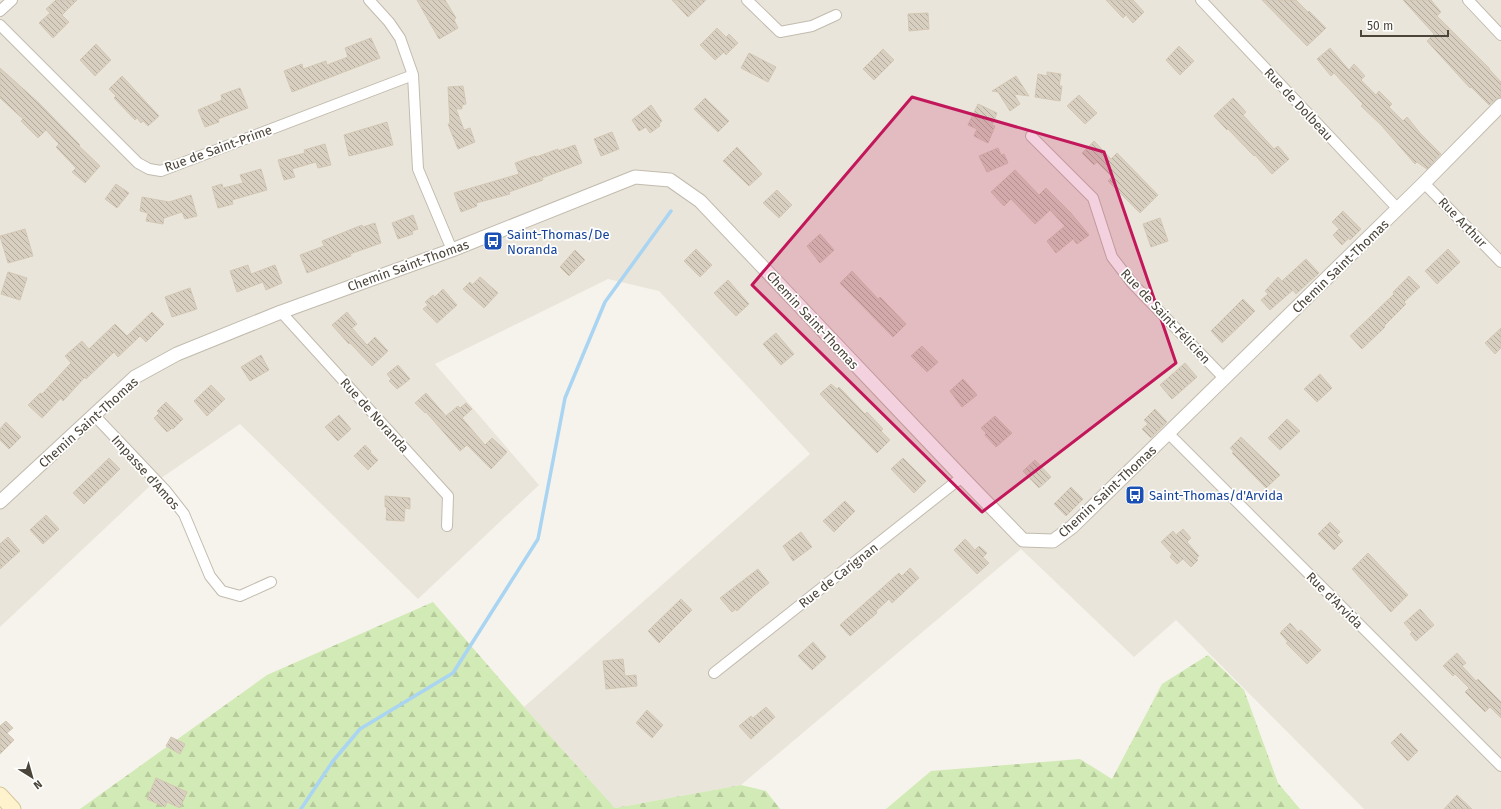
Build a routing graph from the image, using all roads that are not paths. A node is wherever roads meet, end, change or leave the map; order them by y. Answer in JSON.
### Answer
{"nodes":[{"id":1,"x":12,"y":0,"type":"edge"},
{"id":2,"x":369,"y":0,"type":"edge"},
{"id":3,"x":747,"y":0,"type":"edge"},
{"id":4,"x":1201,"y":0,"type":"edge"},
{"id":5,"x":1468,"y":0,"type":"edge"},
{"id":6,"x":0,"y":11,"type":"edge"},
{"id":7,"x":836,"y":15,"type":"dead end"},
{"id":8,"x":0,"y":25,"type":"edge"},
{"id":9,"x":1501,"y":35,"type":"edge"},
{"id":10,"x":413,"y":75,"type":"junction"},
{"id":11,"x":1501,"y":105,"type":"edge"},
{"id":12,"x":1031,"y":136,"type":"dead end"},
{"id":13,"x":1424,"y":183,"type":"junction"},
{"id":14,"x":1398,"y":209,"type":"junction"},
{"id":15,"x":452,"y":250,"type":"junction"},
{"id":16,"x":1501,"y":262,"type":"edge"},
{"id":17,"x":281,"y":312,"type":"junction"},
{"id":18,"x":1224,"y":378,"type":"junction"},
{"id":19,"x":94,"y":415,"type":"junction"},
{"id":20,"x":1168,"y":433,"type":"junction"},
{"id":21,"x":962,"y":477,"type":"junction"},
{"id":22,"x":0,"y":502,"type":"edge"},
{"id":23,"x":447,"y":526,"type":"dead end"},
{"id":24,"x":271,"y":582,"type":"dead end"},
{"id":25,"x":714,"y":673,"type":"dead end"},
{"id":26,"x":1501,"y":766,"type":"edge"},
{"id":27,"x":0,"y":795,"type":"edge"},
{"id":28,"x":14,"y":809,"type":"edge"}],
"edges":[{"from":1,"to":6,"type":"street"},
{"from":2,"to":10,"type":"street"},
{"from":3,"to":7,"type":"street"},
{"from":4,"to":14,"type":"street","name":"Rue de Dolbeau"},
{"from":5,"to":9,"type":"street"},
{"from":8,"to":10,"type":"street","name":"Rue de Saint-Prime"},
{"from":10,"to":15,"type":"street"},
{"from":11,"to":13,"type":"street","name":"Chemin Saint-Thomas"},
{"from":12,"to":18,"type":"street","name":"Rue de Saint-Félicien"},
{"from":13,"to":14,"type":"street","name":"Chemin Saint-Thomas"},
{"from":13,"to":16,"type":"street","name":"Rue Arthur"},
{"from":14,"to":18,"type":"street","name":"Chemin Saint-Thomas"},
{"from":15,"to":17,"type":"street","name":"Chemin Saint-Thomas"},
{"from":15,"to":21,"type":"street","name":"Chemin Saint-Thomas"},
{"from":17,"to":19,"type":"street","name":"Chemin Saint-Thomas"},
{"from":17,"to":23,"type":"street","name":"Rue de Noranda"},
{"from":18,"to":20,"type":"street","name":"Chemin Saint-Thomas"},
{"from":19,"to":22,"type":"street","name":"Chemin Saint-Thomas"},
{"from":19,"to":24,"type":"street","name":"Impasse d'Amos"},
{"from":20,"to":21,"type":"street","name":"Chemin Saint-Thomas"},
{"from":20,"to":26,"type":"street","name":"Rue d'Arvida"},
{"from":21,"to":25,"type":"street","name":"Rue de Carignan"},
{"from":27,"to":28,"type":"main road"}]}
